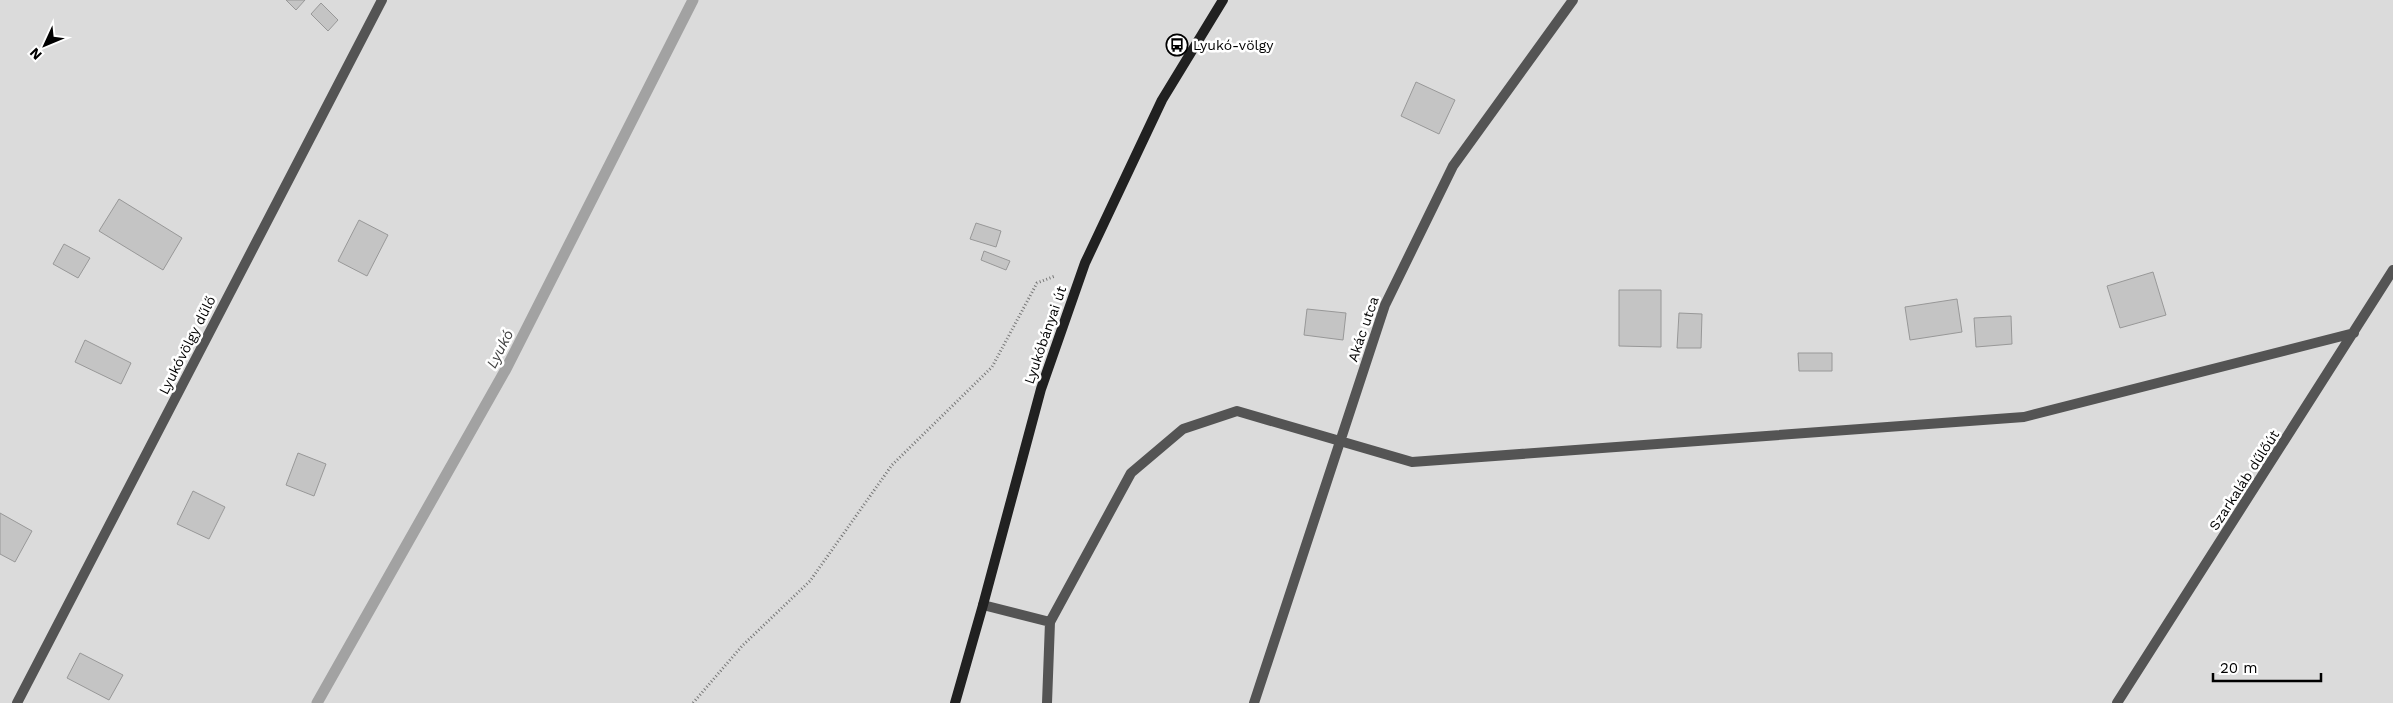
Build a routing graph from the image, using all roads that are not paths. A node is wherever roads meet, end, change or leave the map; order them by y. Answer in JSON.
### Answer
{"nodes":[{"id":1,"x":382,"y":0,"type":"edge"},
{"id":2,"x":1223,"y":0,"type":"edge"},
{"id":3,"x":1573,"y":0,"type":"edge"},
{"id":4,"x":2393,"y":270,"type":"edge"},
{"id":5,"x":2354,"y":333,"type":"junction"},
{"id":6,"x":1341,"y":440,"type":"junction"},
{"id":7,"x":983,"y":605,"type":"junction"},
{"id":8,"x":1050,"y":622,"type":"junction"},
{"id":9,"x":16,"y":703,"type":"edge"},
{"id":10,"x":955,"y":703,"type":"edge"},
{"id":11,"x":1047,"y":703,"type":"edge"},
{"id":12,"x":1254,"y":703,"type":"edge"},
{"id":13,"x":2117,"y":703,"type":"edge"}],
"edges":[{"from":1,"to":9,"type":"street","name":"Lyukóvölgy dűlő"},
{"from":2,"to":7,"type":"main road","name":"Lyukóbányai út"},
{"from":3,"to":6,"type":"street","name":"Akác utca"},
{"from":4,"to":5,"type":"street","name":"Szarkaláb dűlőút"},
{"from":5,"to":6,"type":"street"},
{"from":5,"to":13,"type":"street","name":"Szarkaláb dűlőút"},
{"from":6,"to":8,"type":"street"},
{"from":6,"to":12,"type":"street","name":"Akác utca"},
{"from":7,"to":8,"type":"street"},
{"from":7,"to":10,"type":"main road","name":"Lyukóbányai út"},
{"from":8,"to":11,"type":"street"}]}
